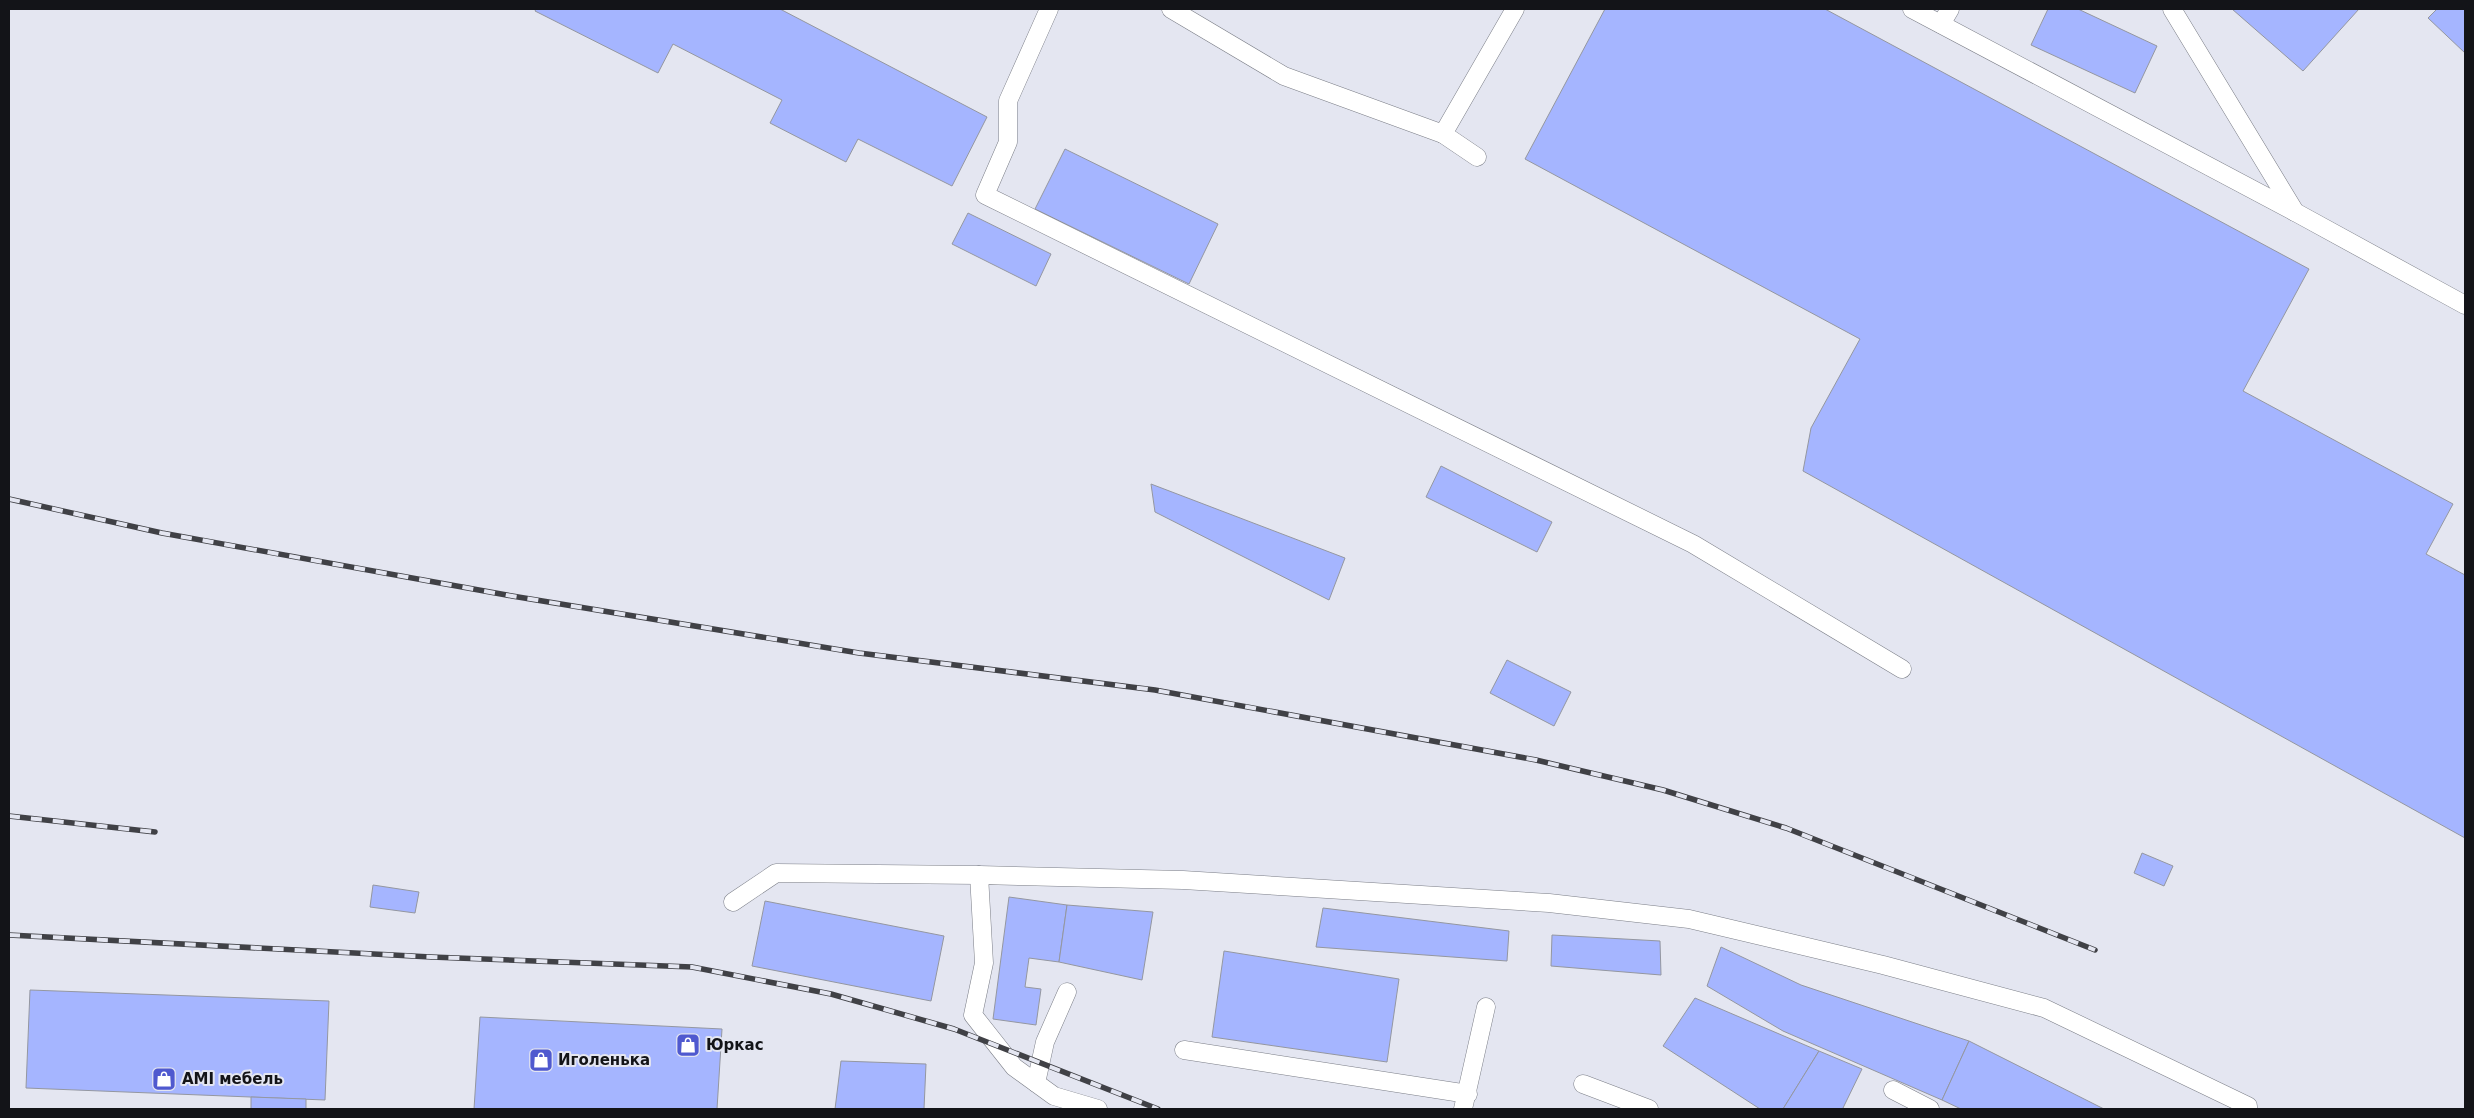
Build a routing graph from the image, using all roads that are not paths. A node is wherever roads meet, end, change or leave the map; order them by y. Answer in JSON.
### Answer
{"nodes":[{"id":1,"x":1049,"y":9,"type":"edge"},
{"id":2,"x":1171,"y":9,"type":"edge"},
{"id":3,"x":1515,"y":9,"type":"edge"},
{"id":4,"x":1912,"y":9,"type":"edge"},
{"id":5,"x":2172,"y":9,"type":"edge"},
{"id":6,"x":1946,"y":16,"type":"edge"},
{"id":7,"x":1443,"y":134,"type":"junction"},
{"id":8,"x":1477,"y":157,"type":"dead end"},
{"id":9,"x":2295,"y":212,"type":"junction"},
{"id":10,"x":2465,"y":305,"type":"edge"},
{"id":11,"x":1902,"y":669,"type":"dead end"},
{"id":12,"x":979,"y":875,"type":"junction"},
{"id":13,"x":733,"y":902,"type":"dead end"},
{"id":14,"x":1067,"y":992,"type":"dead end"},
{"id":15,"x":1486,"y":1007,"type":"dead end"},
{"id":16,"x":1184,"y":1050,"type":"dead end"},
{"id":17,"x":1036,"y":1083,"type":"junction"},
{"id":18,"x":1583,"y":1084,"type":"dead end"},
{"id":19,"x":1893,"y":1090,"type":"dead end"},
{"id":20,"x":1465,"y":1102,"type":"edge"},
{"id":21,"x":1098,"y":1109,"type":"edge"},
{"id":22,"x":1649,"y":1109,"type":"edge"},
{"id":23,"x":1930,"y":1109,"type":"edge"},
{"id":24,"x":2248,"y":1109,"type":"edge"}],
"edges":[{"from":1,"to":11,"type":"lane"},
{"from":2,"to":7,"type":"lane"},
{"from":3,"to":7,"type":"lane"},
{"from":4,"to":6,"type":"lane"},
{"from":5,"to":9,"type":"lane"},
{"from":6,"to":9,"type":"lane"},
{"from":7,"to":8,"type":"lane"},
{"from":9,"to":10,"type":"lane"},
{"from":12,"to":13,"type":"lane"},
{"from":12,"to":17,"type":"lane"},
{"from":12,"to":24,"type":"lane"},
{"from":14,"to":17,"type":"lane"},
{"from":15,"to":20,"type":"lane"},
{"from":16,"to":20,"type":"lane"},
{"from":17,"to":21,"type":"lane"},
{"from":18,"to":22,"type":"lane"},
{"from":19,"to":23,"type":"lane"}]}
